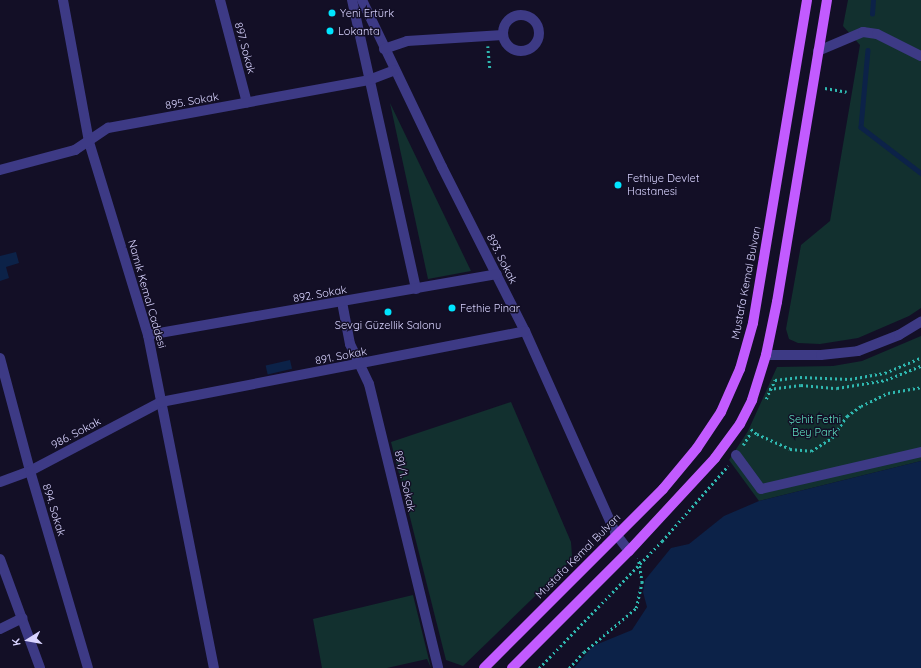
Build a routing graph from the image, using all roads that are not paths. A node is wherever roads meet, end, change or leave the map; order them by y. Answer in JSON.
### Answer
{"nodes":[{"id":1,"x":63,"y":0,"type":"edge"},
{"id":2,"x":220,"y":0,"type":"edge"},
{"id":3,"x":352,"y":0,"type":"edge"},
{"id":4,"x":362,"y":0,"type":"edge"},
{"id":5,"x":808,"y":0,"type":"edge"},
{"id":6,"x":827,"y":0,"type":"edge"},
{"id":7,"x":504,"y":35,"type":"dead end"},
{"id":8,"x":384,"y":49,"type":"junction"},
{"id":9,"x":818,"y":51,"type":"junction"},
{"id":10,"x":921,"y":56,"type":"edge"},
{"id":11,"x":395,"y":70,"type":"junction"},
{"id":12,"x":369,"y":80,"type":"junction"},
{"id":13,"x":247,"y":103,"type":"junction"},
{"id":14,"x":89,"y":142,"type":"junction"},
{"id":15,"x":0,"y":170,"type":"edge"},
{"id":16,"x":497,"y":274,"type":"junction"},
{"id":17,"x":416,"y":289,"type":"junction"},
{"id":18,"x":342,"y":302,"type":"junction"},
{"id":19,"x":921,"y":322,"type":"edge"},
{"id":20,"x":525,"y":331,"type":"junction"},
{"id":21,"x":148,"y":335,"type":"junction"},
{"id":22,"x":766,"y":355,"type":"junction"},
{"id":23,"x":0,"y":358,"type":"edge"},
{"id":24,"x":361,"y":365,"type":"junction"},
{"id":25,"x":160,"y":402,"type":"junction"},
{"id":26,"x":921,"y":452,"type":"edge"},
{"id":27,"x":736,"y":455,"type":"road end"},
{"id":28,"x":30,"y":471,"type":"junction"},
{"id":29,"x":0,"y":482,"type":"edge"},
{"id":30,"x":616,"y":534,"type":"junction"},
{"id":31,"x":629,"y":551,"type":"junction"},
{"id":32,"x":0,"y":559,"type":"edge"},
{"id":33,"x":23,"y":618,"type":"junction"},
{"id":34,"x":0,"y":629,"type":"edge"},
{"id":35,"x":40,"y":668,"type":"edge"},
{"id":36,"x":88,"y":668,"type":"edge"},
{"id":37,"x":214,"y":668,"type":"edge"},
{"id":38,"x":438,"y":668,"type":"edge"},
{"id":39,"x":484,"y":668,"type":"edge"},
{"id":40,"x":512,"y":668,"type":"edge"}],
"edges":[{"from":1,"to":14,"type":"street","name":"Namık Kemal Caddesi"},
{"from":2,"to":13,"type":"street","name":"897. Sokak"},
{"from":3,"to":12,"type":"street"},
{"from":4,"to":8,"type":"street","name":"893. Sokak"},
{"from":5,"to":30,"type":"main road","name":"Mustafa Kemal Bulvarı"},
{"from":6,"to":9,"type":"main road"},
{"from":7,"to":8,"type":"street"},
{"from":8,"to":11,"type":"street","name":"893. Sokak"},
{"from":9,"to":10,"type":"street"},
{"from":9,"to":22,"type":"main road"},
{"from":11,"to":12,"type":"street","name":"895. Sokak"},
{"from":11,"to":16,"type":"street","name":"893. Sokak"},
{"from":12,"to":13,"type":"street","name":"895. Sokak"},
{"from":12,"to":17,"type":"street"},
{"from":13,"to":14,"type":"street","name":"895. Sokak"},
{"from":14,"to":15,"type":"street","name":"895. Sokak"},
{"from":14,"to":21,"type":"street","name":"Namık Kemal Caddesi"},
{"from":16,"to":17,"type":"street","name":"892. Sokak"},
{"from":16,"to":20,"type":"street","name":"893. Sokak"},
{"from":17,"to":18,"type":"street","name":"892. Sokak"},
{"from":18,"to":21,"type":"street","name":"892. Sokak"},
{"from":18,"to":24,"type":"street","name":"891/1. Sokak"},
{"from":19,"to":22,"type":"street"},
{"from":20,"to":24,"type":"street","name":"891. Sokak"},
{"from":20,"to":30,"type":"street","name":"893. Sokak"},
{"from":21,"to":25,"type":"street","name":"Namık Kemal Caddesi"},
{"from":22,"to":31,"type":"main road"},
{"from":23,"to":28,"type":"street","name":"894. Sokak"},
{"from":24,"to":25,"type":"street","name":"891. Sokak"},
{"from":24,"to":38,"type":"street","name":"891/1. Sokak"},
{"from":25,"to":28,"type":"street","name":"986. Sokak"},
{"from":25,"to":37,"type":"street","name":"Namık Kemal Caddesi"},
{"from":26,"to":27,"type":"street"},
{"from":28,"to":29,"type":"street","name":"986. Sokak"},
{"from":28,"to":36,"type":"street","name":"894. Sokak"},
{"from":30,"to":31,"type":"street","name":"893. Sokak"},
{"from":30,"to":39,"type":"main road","name":"Mustafa Kemal Bulvarı"},
{"from":31,"to":40,"type":"main road"},
{"from":32,"to":33,"type":"street"},
{"from":33,"to":34,"type":"street"},
{"from":33,"to":35,"type":"street"}]}
